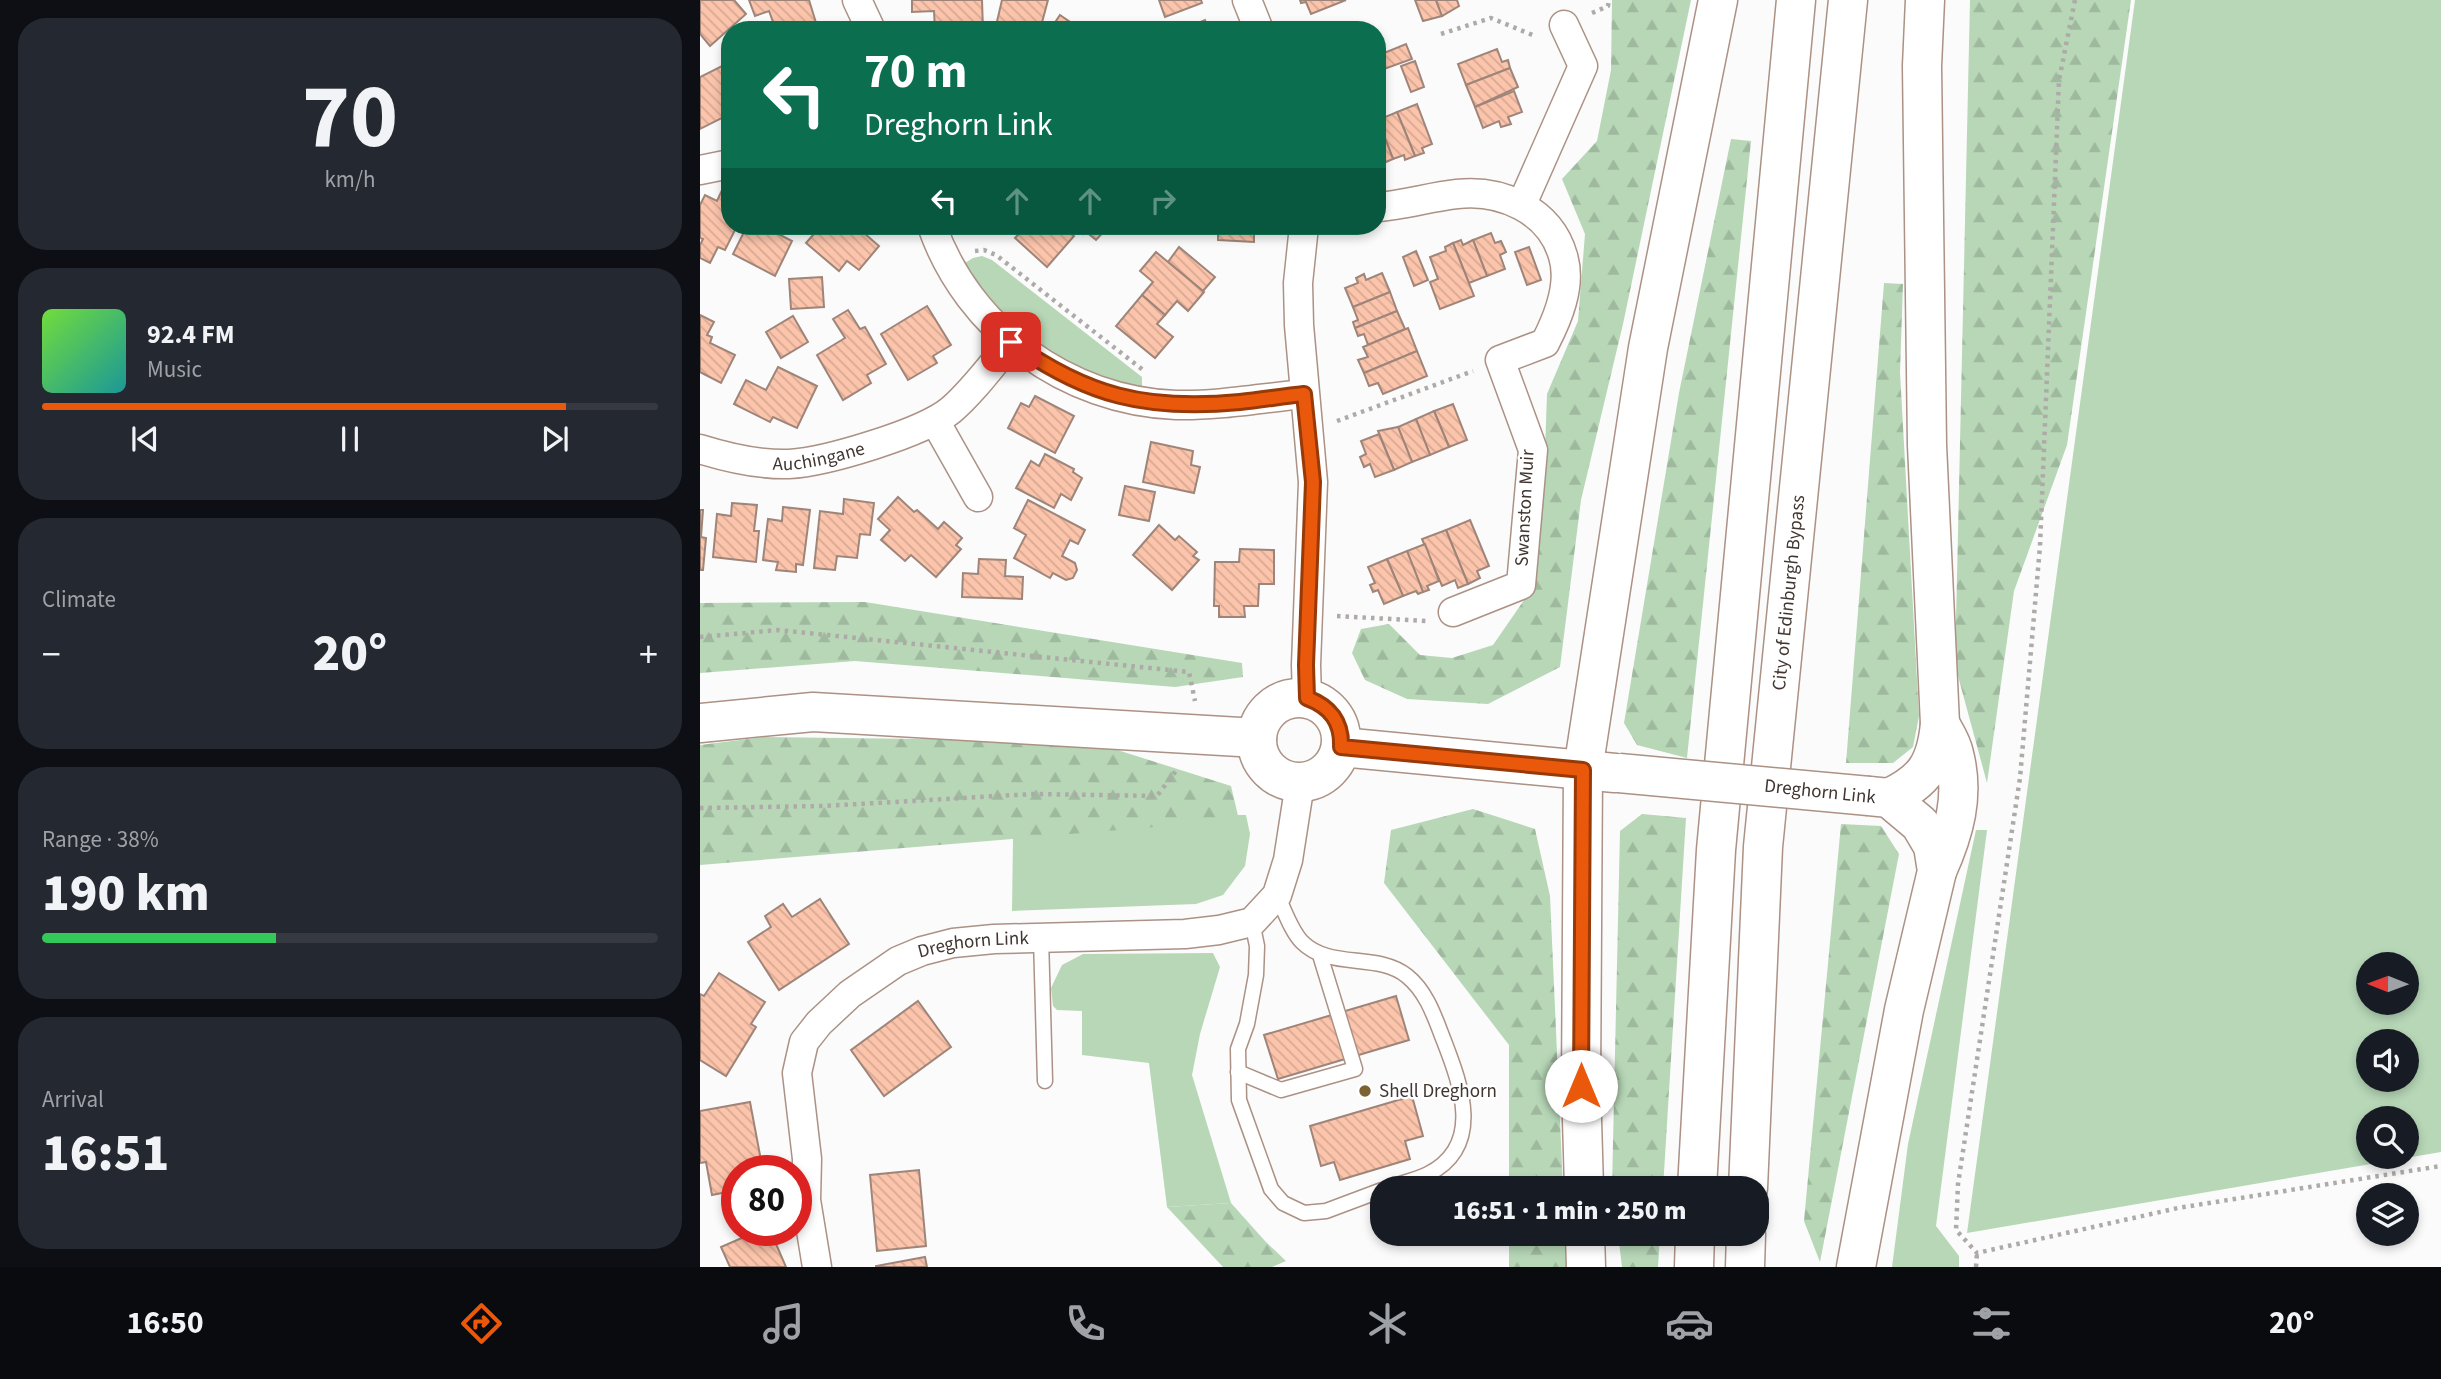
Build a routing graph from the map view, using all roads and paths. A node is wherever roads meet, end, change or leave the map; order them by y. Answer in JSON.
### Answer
{"nodes":[{"id":1,"x":857,"y":0,"type":"edge"},
{"id":2,"x":1247,"y":0,"type":"edge"},
{"id":3,"x":1609,"y":0,"type":"edge"},
{"id":4,"x":1718,"y":0,"type":"edge"},
{"id":5,"x":1796,"y":0,"type":"edge"},
{"id":6,"x":1848,"y":0,"type":"edge"},
{"id":7,"x":1925,"y":0,"type":"edge"},
{"id":8,"x":2075,"y":0,"type":"edge"},
{"id":9,"x":867,"y":21,"type":"edge"},
{"id":10,"x":1255,"y":21,"type":"edge"},
{"id":11,"x":1564,"y":24,"type":"junction"},
{"id":12,"x":1441,"y":34,"type":"dead end"},
{"id":13,"x":721,"y":166,"type":"edge"},
{"id":14,"x":700,"y":170,"type":"edge"},
{"id":15,"x":1522,"y":204,"type":"junction"},
{"id":16,"x":1386,"y":206,"type":"edge"},
{"id":17,"x":936,"y":235,"type":"edge"},
{"id":18,"x":1303,"y":235,"type":"edge"},
{"id":19,"x":946,"y":259,"type":"junction"},
{"id":20,"x":1011,"y":342,"type":"junction"},
{"id":21,"x":1500,"y":360,"type":"junction"},
{"id":22,"x":1304,"y":394,"type":"junction"},
{"id":23,"x":1152,"y":402,"type":"junction"},
{"id":24,"x":935,"y":421,"type":"junction"},
{"id":25,"x":1309,"y":432,"type":"junction"},
{"id":26,"x":700,"y":449,"type":"edge"},
{"id":27,"x":978,"y":497,"type":"dead end"},
{"id":28,"x":1453,"y":612,"type":"joint"},
{"id":29,"x":1309,"y":614,"type":"junction"},
{"id":30,"x":700,"y":637,"type":"edge"},
{"id":31,"x":1307,"y":698,"type":"junction"},
{"id":32,"x":700,"y":723,"type":"edge"},
{"id":33,"x":1940,"y":724,"type":"junction"},
{"id":34,"x":1202,"y":734,"type":"junction"},
{"id":35,"x":1257,"y":737,"type":"junction"},
{"id":36,"x":1341,"y":747,"type":"junction"},
{"id":37,"x":1601,"y":771,"type":"junction"},
{"id":38,"x":1300,"y":783,"type":"junction"},
{"id":39,"x":1879,"y":797,"type":"junction"},
{"id":40,"x":700,"y":808,"type":"edge"},
{"id":41,"x":1937,"y":871,"type":"junction"},
{"id":42,"x":1277,"y":895,"type":"junction"},
{"id":43,"x":1252,"y":922,"type":"junction"},
{"id":44,"x":1041,"y":938,"type":"junction"},
{"id":45,"x":1320,"y":955,"type":"junction"},
{"id":46,"x":1238,"y":1072,"type":"junction"},
{"id":47,"x":1045,"y":1081,"type":"dead end"},
{"id":48,"x":2441,"y":1166,"type":"edge"},
{"id":49,"x":1421,"y":1176,"type":"edge"},
{"id":50,"x":1584,"y":1176,"type":"edge"},
{"id":51,"x":1697,"y":1176,"type":"edge"},
{"id":52,"x":1749,"y":1176,"type":"edge"},
{"id":53,"x":1370,"y":1194,"type":"edge"},
{"id":54,"x":1585,"y":1246,"type":"edge"},
{"id":55,"x":1695,"y":1246,"type":"edge"},
{"id":56,"x":1745,"y":1246,"type":"edge"},
{"id":57,"x":1977,"y":1253,"type":"junction"},
{"id":58,"x":817,"y":1267,"type":"edge"},
{"id":59,"x":1586,"y":1267,"type":"edge"},
{"id":60,"x":1694,"y":1267,"type":"edge"},
{"id":61,"x":1745,"y":1267,"type":"edge"},
{"id":62,"x":1856,"y":1267,"type":"edge"},
{"id":63,"x":1976,"y":1267,"type":"edge"}],
"edges":[{"from":1,"to":9,"type":"street"},
{"from":2,"to":10,"type":"street"},
{"from":3,"to":11,"type":"path"},
{"from":4,"to":37,"type":"main road"},
{"from":5,"to":51,"type":"main road"},
{"from":6,"to":52,"type":"main road","name":"City of Edinburgh Bypass"},
{"from":7,"to":33,"type":"main road"},
{"from":8,"to":57,"type":"path"},
{"from":11,"to":12,"type":"path"},
{"from":11,"to":15,"type":"street"},
{"from":13,"to":14,"type":"street"},
{"from":15,"to":16,"type":"street"},
{"from":15,"to":21,"type":"street"},
{"from":17,"to":19,"type":"street"},
{"from":18,"to":22,"type":"street"},
{"from":19,"to":20,"type":"street"},
{"from":19,"to":23,"type":"path"},
{"from":20,"to":23,"type":"street"},
{"from":20,"to":24,"type":"street","name":"Auchingane"},
{"from":21,"to":25,"type":"path"},
{"from":21,"to":28,"type":"street","name":"Swanston Muir"},
{"from":22,"to":23,"type":"street"},
{"from":22,"to":25,"type":"street"},
{"from":24,"to":26,"type":"street","name":"Auchingane"},
{"from":24,"to":27,"type":"street"},
{"from":25,"to":29,"type":"street"},
{"from":28,"to":29,"type":"path"},
{"from":29,"to":31,"type":"street"},
{"from":30,"to":34,"type":"path"},
{"from":31,"to":35,"type":"main road"},
{"from":31,"to":36,"type":"main road"},
{"from":32,"to":34,"type":"main road"},
{"from":33,"to":39,"type":"main road"},
{"from":33,"to":41,"type":"main road"},
{"from":34,"to":35,"type":"main road"},
{"from":34,"to":40,"type":"path"},
{"from":35,"to":38,"type":"main road"},
{"from":36,"to":37,"type":"main road","name":"Dreghorn Link"},
{"from":36,"to":38,"type":"main road"},
{"from":37,"to":39,"type":"main road","name":"Dreghorn Link","bridge":true},
{"from":37,"to":50,"type":"main road"},
{"from":38,"to":42,"type":"street"},
{"from":39,"to":41,"type":"main road","name":"Dreghorn Link"},
{"from":41,"to":62,"type":"main road","name":"Dreghorn Link"},
{"from":42,"to":43,"type":"street"},
{"from":42,"to":45,"type":"lane"},
{"from":43,"to":44,"type":"street","name":"Dreghorn Link"},
{"from":43,"to":46,"type":"lane"},
{"from":44,"to":47,"type":"lane"},
{"from":44,"to":58,"type":"street","name":"Dreghorn Link"},
{"from":45,"to":46,"type":"lane"},
{"from":45,"to":49,"type":"lane"},
{"from":46,"to":53,"type":"lane"},
{"from":48,"to":57,"type":"path"},
{"from":54,"to":59,"type":"main road"},
{"from":55,"to":60,"type":"main road"},
{"from":56,"to":61,"type":"main road"},
{"from":57,"to":63,"type":"path"}]}
